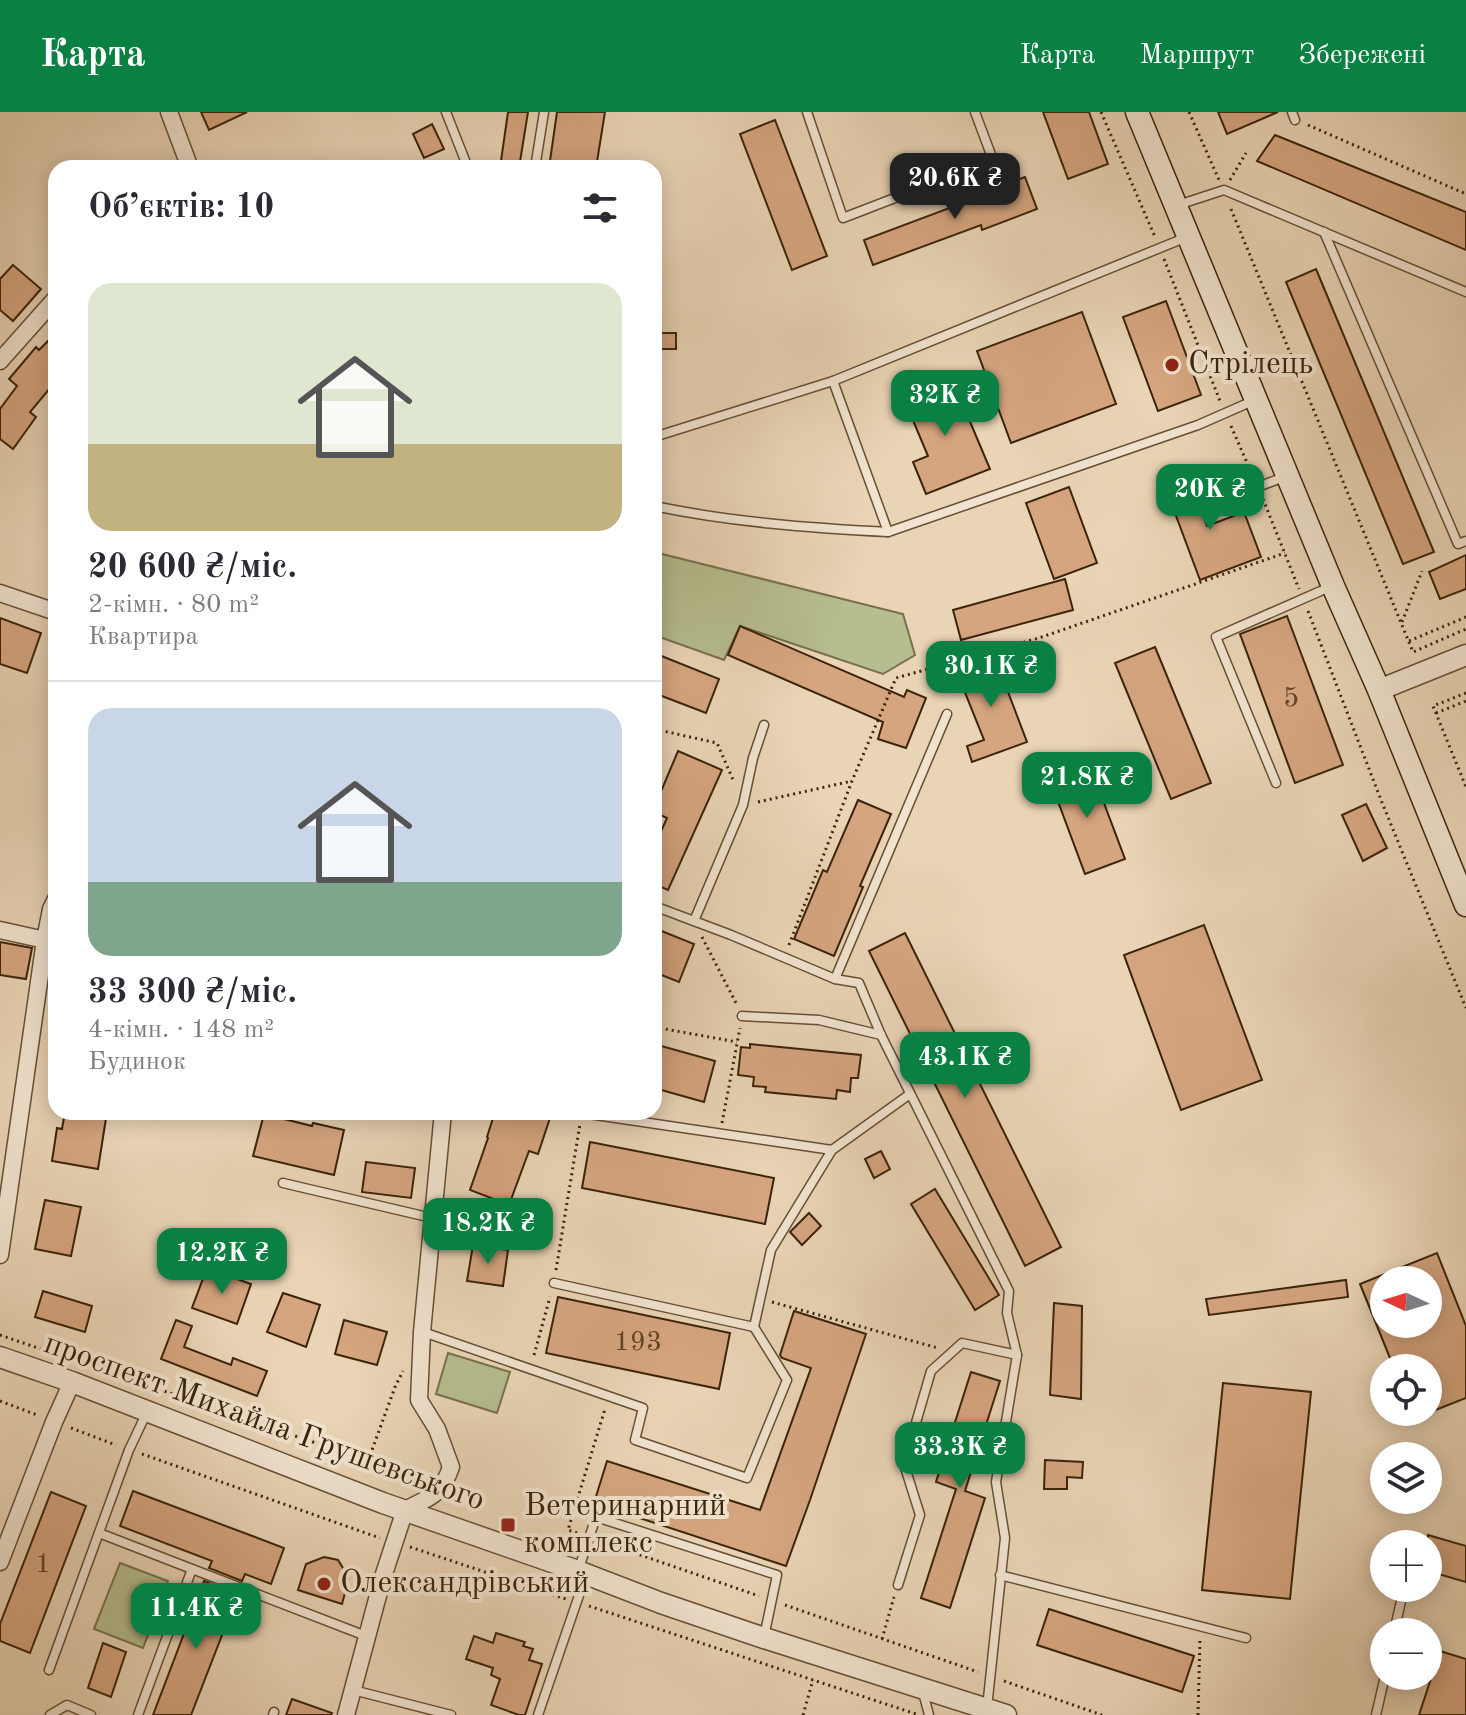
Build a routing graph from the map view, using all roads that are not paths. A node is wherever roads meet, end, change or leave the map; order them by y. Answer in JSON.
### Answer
{"nodes":[{"id":1,"x":169,"y":112,"type":"edge"},
{"id":2,"x":446,"y":112,"type":"edge"},
{"id":3,"x":544,"y":112,"type":"edge"},
{"id":4,"x":807,"y":112,"type":"edge"},
{"id":5,"x":975,"y":112,"type":"edge"},
{"id":6,"x":1137,"y":112,"type":"edge"},
{"id":7,"x":187,"y":160,"type":"edge"},
{"id":8,"x":465,"y":160,"type":"edge"},
{"id":9,"x":536,"y":160,"type":"edge"},
{"id":10,"x":1176,"y":205,"type":"junction"},
{"id":11,"x":1324,"y":232,"type":"junction"},
{"id":12,"x":1188,"y":237,"type":"junction"},
{"id":13,"x":1466,"y":292,"type":"edge"},
{"id":14,"x":48,"y":307,"type":"edge"},
{"id":15,"x":0,"y":361,"type":"edge"},
{"id":16,"x":833,"y":381,"type":"junction"},
{"id":17,"x":1256,"y":400,"type":"junction"},
{"id":18,"x":662,"y":434,"type":"edge"},
{"id":19,"x":1287,"y":476,"type":"junction"},
{"id":20,"x":1214,"y":503,"type":"dead end"},
{"id":21,"x":662,"y":508,"type":"edge"},
{"id":22,"x":888,"y":532,"type":"junction"},
{"id":23,"x":1466,"y":541,"type":"edge"},
{"id":24,"x":1333,"y":586,"type":"junction"},
{"id":25,"x":0,"y":593,"type":"edge"},
{"id":26,"x":48,"y":609,"type":"edge"},
{"id":27,"x":1466,"y":655,"type":"edge"},
{"id":28,"x":1379,"y":690,"type":"junction"},
{"id":29,"x":947,"y":714,"type":"dead end"},
{"id":30,"x":764,"y":725,"type":"dead end"},
{"id":31,"x":1276,"y":783,"type":"dead end"},
{"id":32,"x":1466,"y":905,"type":"edge"},
{"id":33,"x":662,"y":909,"type":"edge"},
{"id":34,"x":694,"y":921,"type":"junction"},
{"id":35,"x":48,"y":924,"type":"edge"},
{"id":36,"x":0,"y":930,"type":"edge"},
{"id":37,"x":45,"y":940,"type":"junction"},
{"id":38,"x":835,"y":979,"type":"junction"},
{"id":39,"x":742,"y":1016,"type":"road end"},
{"id":40,"x":881,"y":1035,"type":"junction"},
{"id":41,"x":910,"y":1094,"type":"junction"},
{"id":42,"x":442,"y":1120,"type":"edge"},
{"id":43,"x":628,"y":1120,"type":"edge"},
{"id":44,"x":832,"y":1150,"type":"junction"},
{"id":45,"x":283,"y":1183,"type":"dead end"},
{"id":46,"x":433,"y":1218,"type":"junction"},
{"id":47,"x":0,"y":1255,"type":"edge"},
{"id":48,"x":554,"y":1283,"type":"road end"},
{"id":49,"x":754,"y":1327,"type":"junction"},
{"id":50,"x":422,"y":1332,"type":"junction"},
{"id":51,"x":1017,"y":1355,"type":"junction"},
{"id":52,"x":0,"y":1357,"type":"edge"},
{"id":53,"x":72,"y":1382,"type":"junction"},
{"id":54,"x":147,"y":1411,"type":"junction"},
{"id":55,"x":405,"y":1510,"type":"junction"},
{"id":56,"x":99,"y":1533,"type":"junction"},
{"id":57,"x":0,"y":1562,"type":"edge"},
{"id":58,"x":192,"y":1569,"type":"junction"},
{"id":59,"x":583,"y":1573,"type":"junction"},
{"id":60,"x":1000,"y":1575,"type":"junction"},
{"id":61,"x":898,"y":1585,"type":"road end"},
{"id":62,"x":367,"y":1637,"type":"junction"},
{"id":63,"x":764,"y":1638,"type":"junction"},
{"id":64,"x":1246,"y":1638,"type":"dead end"},
{"id":65,"x":49,"y":1670,"type":"dead end"},
{"id":66,"x":921,"y":1687,"type":"junction"},
{"id":67,"x":353,"y":1690,"type":"junction"},
{"id":68,"x":1382,"y":1690,"type":"edge"},
{"id":69,"x":996,"y":1712,"type":"edge"},
{"id":70,"x":50,"y":1715,"type":"edge"},
{"id":71,"x":91,"y":1715,"type":"edge"},
{"id":72,"x":138,"y":1715,"type":"edge"},
{"id":73,"x":346,"y":1715,"type":"edge"},
{"id":74,"x":451,"y":1715,"type":"edge"},
{"id":75,"x":538,"y":1715,"type":"edge"},
{"id":76,"x":929,"y":1715,"type":"edge"},
{"id":77,"x":1376,"y":1715,"type":"edge"}],
"edges":[{"from":1,"to":7,"type":"street"},
{"from":2,"to":8,"type":"lane"},
{"from":3,"to":9,"type":"lane"},
{"from":4,"to":5,"type":"lane"},
{"from":6,"to":10,"type":"main road"},
{"from":10,"to":11,"type":"lane"},
{"from":10,"to":12,"type":"main road"},
{"from":11,"to":13,"type":"lane"},
{"from":11,"to":23,"type":"lane"},
{"from":12,"to":16,"type":"lane"},
{"from":12,"to":17,"type":"main road"},
{"from":14,"to":15,"type":"street"},
{"from":16,"to":18,"type":"lane"},
{"from":16,"to":22,"type":"lane"},
{"from":17,"to":19,"type":"main road"},
{"from":17,"to":22,"type":"lane"},
{"from":19,"to":20,"type":"lane"},
{"from":19,"to":24,"type":"main road"},
{"from":21,"to":22,"type":"lane"},
{"from":24,"to":28,"type":"main road"},
{"from":24,"to":31,"type":"lane"},
{"from":25,"to":26,"type":"street"},
{"from":27,"to":28,"type":"street"},
{"from":28,"to":32,"type":"main road"},
{"from":29,"to":38,"type":"lane"},
{"from":30,"to":34,"type":"lane"},
{"from":33,"to":34,"type":"lane"},
{"from":34,"to":38,"type":"lane"},
{"from":35,"to":37,"type":"street"},
{"from":36,"to":37,"type":"street"},
{"from":37,"to":47,"type":"street"},
{"from":38,"to":40,"type":"lane"},
{"from":39,"to":40,"type":"lane"},
{"from":40,"to":41,"type":"lane"},
{"from":41,"to":44,"type":"lane"},
{"from":41,"to":51,"type":"lane"},
{"from":42,"to":46,"type":"street"},
{"from":43,"to":44,"type":"lane"},
{"from":44,"to":49,"type":"lane"},
{"from":45,"to":46,"type":"lane"},
{"from":46,"to":50,"type":"street"},
{"from":48,"to":49,"type":"lane"},
{"from":49,"to":50,"type":"lane"},
{"from":50,"to":55,"type":"street"},
{"from":51,"to":60,"type":"lane"},
{"from":51,"to":61,"type":"lane"},
{"from":52,"to":53,"type":"street","name":"проспект Михайла Грушевського"},
{"from":53,"to":54,"type":"street","name":"проспект Михайла Грушевського"},
{"from":53,"to":57,"type":"street"},
{"from":54,"to":55,"type":"street","name":"проспект Михайла Грушевського"},
{"from":54,"to":56,"type":"lane"},
{"from":55,"to":59,"type":"street","name":"проспект Михайла Грушевського"},
{"from":55,"to":62,"type":"street"},
{"from":56,"to":58,"type":"lane"},
{"from":56,"to":65,"type":"lane"},
{"from":58,"to":62,"type":"lane"},
{"from":58,"to":72,"type":"lane"},
{"from":59,"to":63,"type":"street","name":"проспект Михайла Грушевського"},
{"from":59,"to":63,"type":"lane"},
{"from":59,"to":75,"type":"lane"},
{"from":60,"to":64,"type":"lane"},
{"from":60,"to":69,"type":"lane"},
{"from":62,"to":67,"type":"street"},
{"from":63,"to":66,"type":"street","name":"проспект Михайла Грушевського"},
{"from":66,"to":69,"type":"street","name":"проспект Михайла Грушевського"},
{"from":66,"to":76,"type":"lane"},
{"from":67,"to":73,"type":"street"},
{"from":67,"to":74,"type":"lane"},
{"from":68,"to":77,"type":"lane"},
{"from":70,"to":71,"type":"lane"}]}
